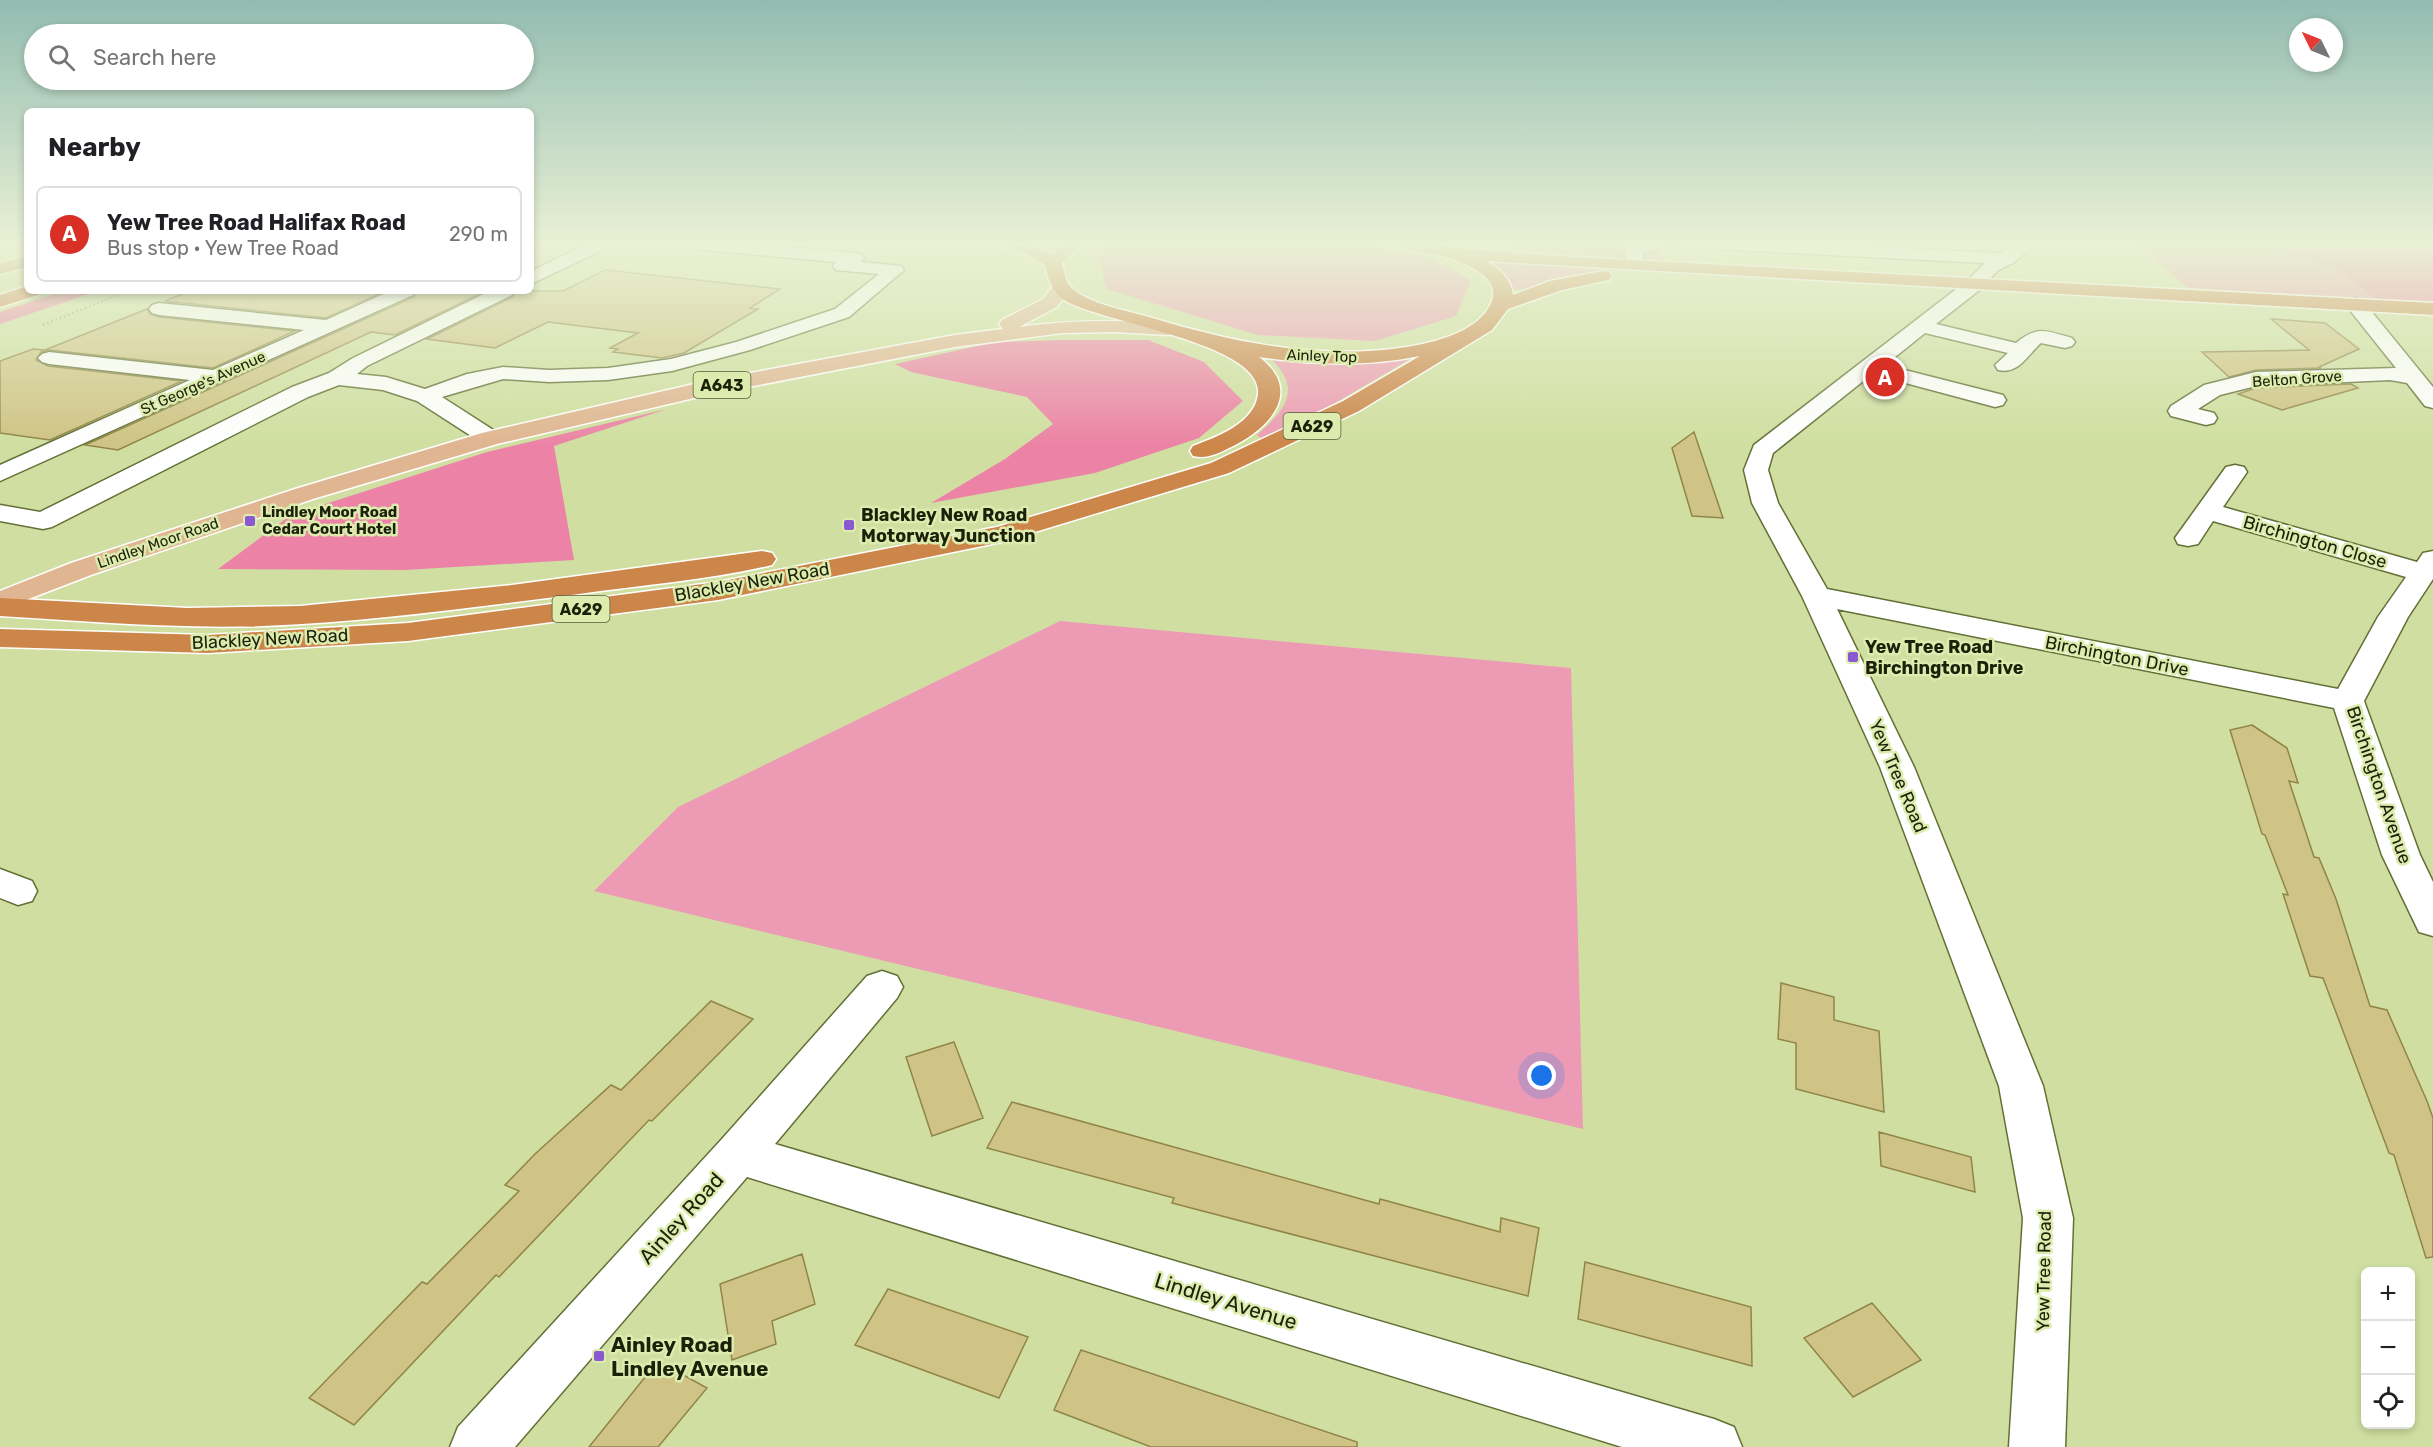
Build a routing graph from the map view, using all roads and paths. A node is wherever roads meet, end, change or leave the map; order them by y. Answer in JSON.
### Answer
{"nodes":[{"id":1,"x":82,"y":310,"type":"edge"},
{"id":2,"x":164,"y":310,"type":"edge"},
{"id":3,"x":365,"y":310,"type":"edge"},
{"id":4,"x":467,"y":310,"type":"edge"},
{"id":5,"x":846,"y":310,"type":"edge"},
{"id":6,"x":1039,"y":310,"type":"edge"},
{"id":7,"x":1110,"y":310,"type":"edge"},
{"id":8,"x":1499,"y":310,"type":"edge"},
{"id":9,"x":1943,"y":310,"type":"edge"},
{"id":10,"x":2359,"y":310,"type":"edge"},
{"id":11,"x":43,"y":325,"type":"dead end"},
{"id":12,"x":328,"y":326,"type":"junction"},
{"id":13,"x":1921,"y":326,"type":"junction"},
{"id":14,"x":1168,"y":329,"type":"junction"},
{"id":15,"x":1461,"y":339,"type":"junction"},
{"id":16,"x":955,"y":341,"type":"junction"},
{"id":17,"x":1215,"y":342,"type":"junction"},
{"id":18,"x":2065,"y":342,"type":"dead end"},
{"id":19,"x":2020,"y":350,"type":"junction"},
{"id":20,"x":49,"y":357,"type":"dead end"},
{"id":21,"x":2006,"y":365,"type":"dead end"},
{"id":22,"x":1869,"y":367,"type":"junction"},
{"id":23,"x":218,"y":377,"type":"junction"},
{"id":24,"x":2414,"y":377,"type":"junction"},
{"id":25,"x":337,"y":378,"type":"junction"},
{"id":26,"x":425,"y":396,"type":"junction"},
{"id":27,"x":1995,"y":400,"type":"dead end"},
{"id":28,"x":2433,"y":400,"type":"edge"},
{"id":29,"x":2206,"y":418,"type":"dead end"},
{"id":30,"x":490,"y":438,"type":"junction"},
{"id":31,"x":0,"y":452,"type":"edge"},
{"id":32,"x":37,"y":457,"type":"junction"},
{"id":33,"x":2235,"y":472,"type":"dead end"},
{"id":34,"x":0,"y":474,"type":"edge"},
{"id":35,"x":2208,"y":511,"type":"junction"},
{"id":36,"x":0,"y":513,"type":"edge"},
{"id":37,"x":2188,"y":538,"type":"dead end"},
{"id":38,"x":2428,"y":566,"type":"edge"},
{"id":39,"x":1816,"y":596,"type":"junction"},
{"id":40,"x":0,"y":601,"type":"edge"},
{"id":41,"x":0,"y":607,"type":"edge"},
{"id":42,"x":0,"y":638,"type":"edge"},
{"id":43,"x":2348,"y":701,"type":"junction"},
{"id":44,"x":2433,"y":921,"type":"edge"},
{"id":45,"x":882,"y":987,"type":"dead end"},
{"id":46,"x":738,"y":1154,"type":"junction"},
{"id":47,"x":478,"y":1447,"type":"edge"},
{"id":48,"x":1714,"y":1447,"type":"edge"},
{"id":49,"x":2037,"y":1447,"type":"edge"}],
"edges":[{"from":1,"to":11,"type":"path"},
{"from":2,"to":12,"type":"street"},
{"from":3,"to":12,"type":"street","name":"St George's Avenue"},
{"from":4,"to":25,"type":"street"},
{"from":5,"to":26,"type":"street"},
{"from":6,"to":16,"type":"main road","name":"Lindley Moor Road","number":"A643"},
{"from":7,"to":14,"type":"highway","name":"Ainley Top","number":"A629"},
{"from":8,"to":15,"type":"highway","name":"Ainley Top","number":"A629"},
{"from":9,"to":13,"type":"street","name":"Yew Tree Road"},
{"from":10,"to":24,"type":"street"},
{"from":12,"to":23,"type":"street","name":"St George's Avenue"},
{"from":13,"to":19,"type":"street"},
{"from":13,"to":22,"type":"street","name":"Yew Tree Road"},
{"from":14,"to":16,"type":"main road","name":"Lindley Moor Road","number":"A643"},
{"from":14,"to":17,"type":"highway","name":"Ainley Top","number":"A629"},
{"from":15,"to":17,"type":"highway","name":"Ainley Top","number":"A629"},
{"from":15,"to":42,"type":"highway","name":"Blackley New Road","number":"A629"},
{"from":16,"to":30,"type":"main road","name":"Lindley Moor Road","number":"A643"},
{"from":17,"to":41,"type":"highway","name":"Blackley New Road","number":"A629"},
{"from":18,"to":19,"type":"street"},
{"from":19,"to":21,"type":"street"},
{"from":20,"to":23,"type":"street"},
{"from":22,"to":27,"type":"street"},
{"from":22,"to":39,"type":"street","name":"Yew Tree Road"},
{"from":23,"to":32,"type":"street","name":"St George's Avenue"},
{"from":24,"to":28,"type":"street"},
{"from":24,"to":29,"type":"street","name":"Belton Grove"},
{"from":25,"to":26,"type":"street"},
{"from":25,"to":36,"type":"street"},
{"from":26,"to":30,"type":"street"},
{"from":30,"to":40,"type":"main road","name":"Lindley Moor Road","number":"A643"},
{"from":31,"to":32,"type":"street"},
{"from":32,"to":34,"type":"street","name":"St George's Avenue"},
{"from":33,"to":35,"type":"street"},
{"from":35,"to":37,"type":"street"},
{"from":35,"to":38,"type":"street","name":"Birchington Close"},
{"from":38,"to":43,"type":"street","name":"Birchington Avenue"},
{"from":39,"to":43,"type":"street","name":"Birchington Drive"},
{"from":39,"to":49,"type":"street","name":"Yew Tree Road"},
{"from":43,"to":44,"type":"street","name":"Birchington Avenue"},
{"from":45,"to":46,"type":"street","name":"Ainley Road"},
{"from":46,"to":47,"type":"street","name":"Ainley Road"},
{"from":46,"to":48,"type":"street","name":"Lindley Avenue"}]}
